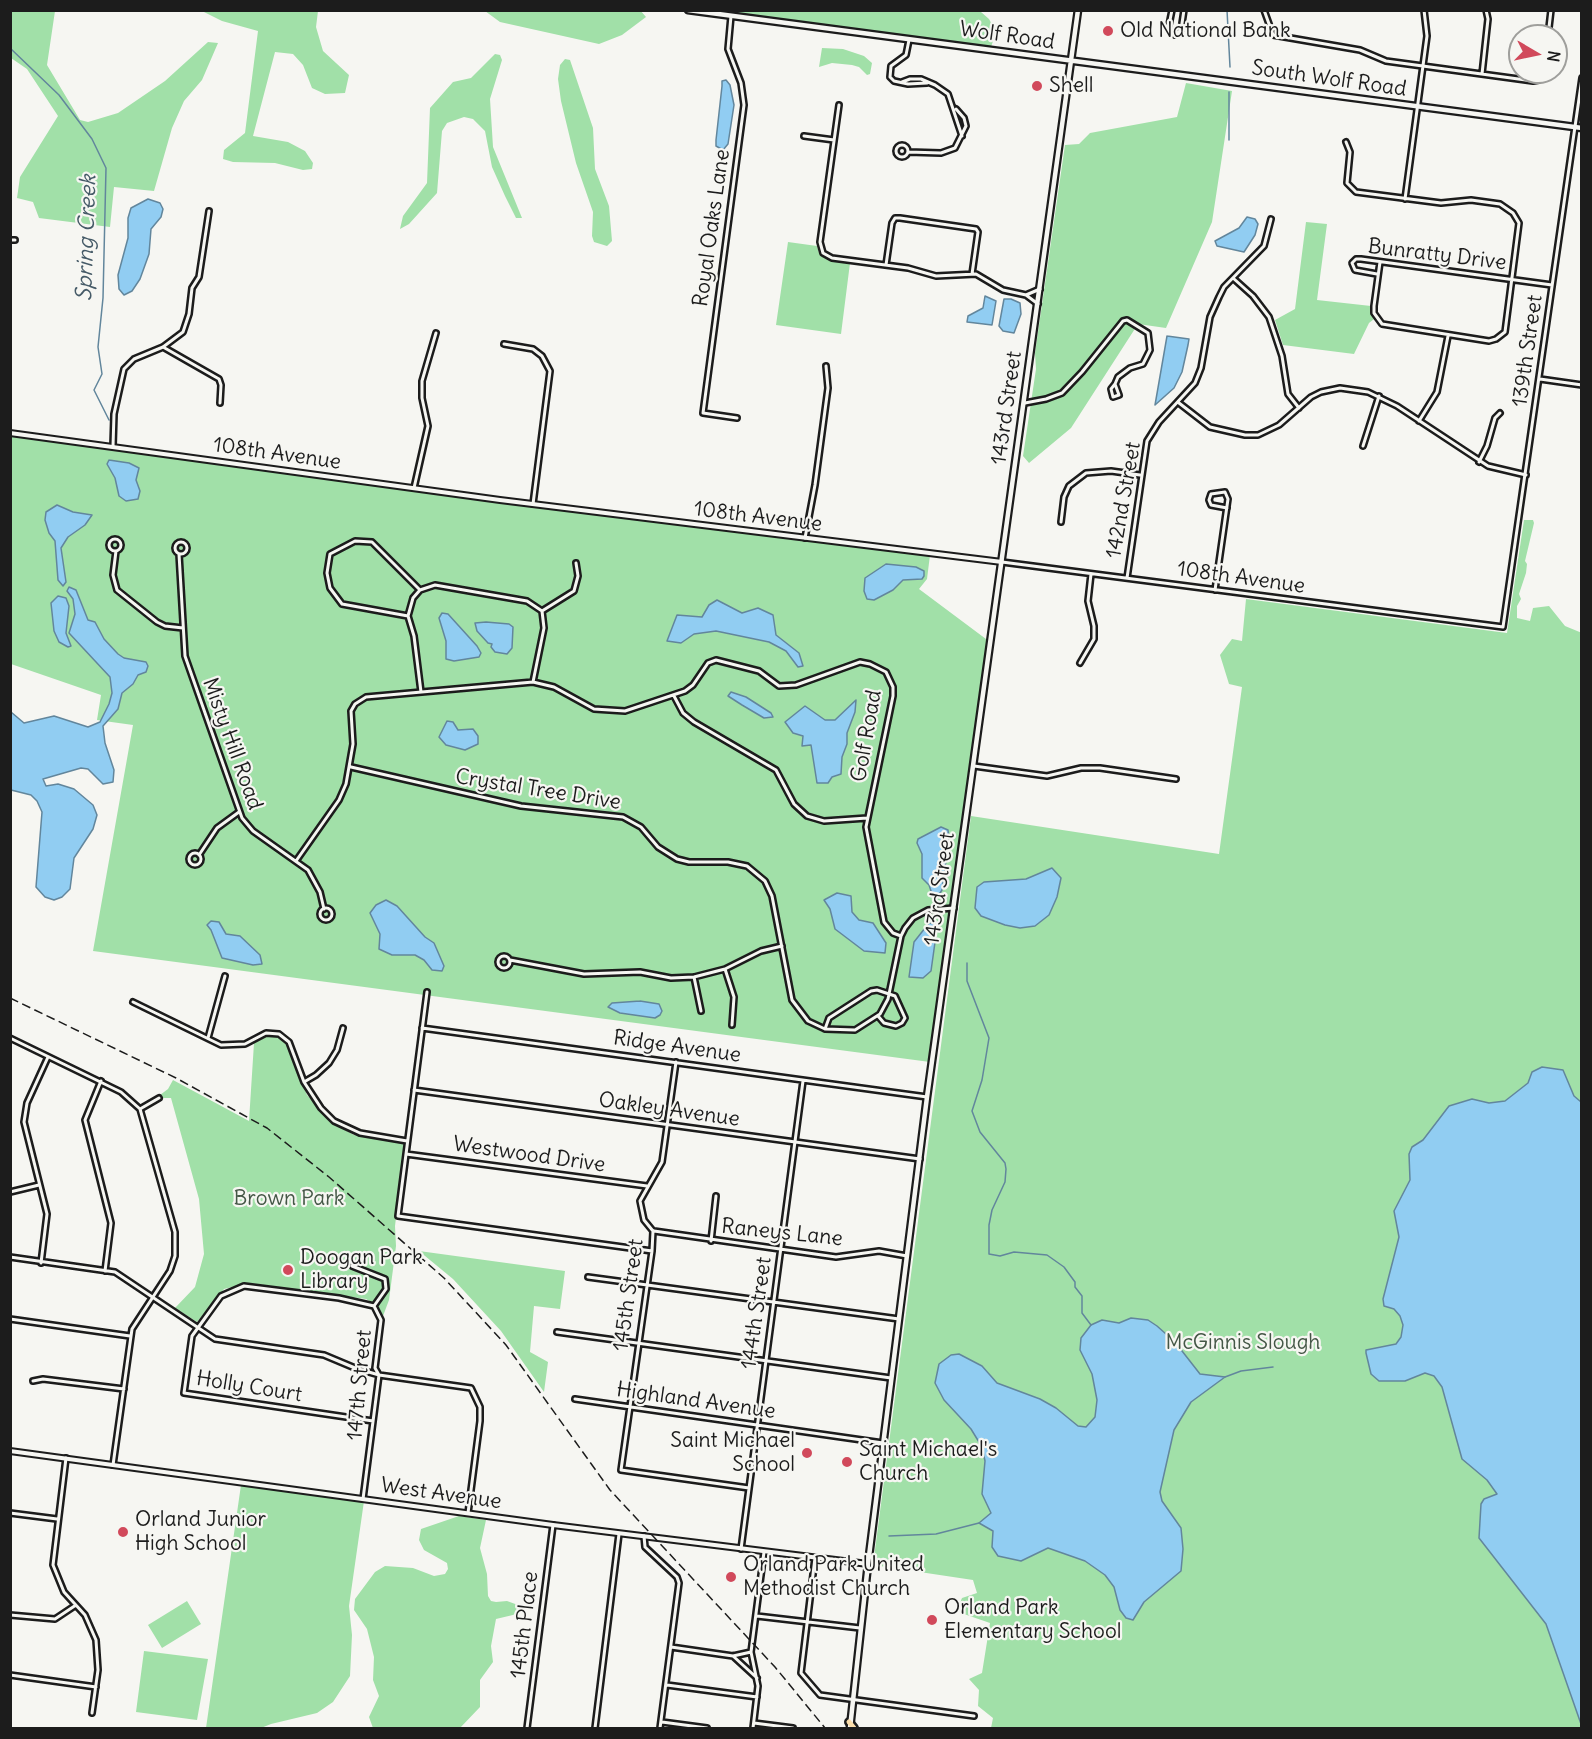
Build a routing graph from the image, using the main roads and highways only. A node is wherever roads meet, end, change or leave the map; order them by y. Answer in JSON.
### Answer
{"nodes":[{"id":1,"x":688,"y":10,"type":"edge"},
{"id":2,"x":1078,"y":10,"type":"edge"},
{"id":3,"x":1071,"y":62,"type":"junction"},
{"id":4,"x":1581,"y":128,"type":"edge"},
{"id":5,"x":850,"y":1727,"type":"edge"}],
"edges":[{"from":1,"to":3,"type":"main road","name":"Wolf Road"},
{"from":2,"to":3,"type":"main road","name":"143rd Street"},
{"from":3,"to":4,"type":"main road","name":"South Wolf Road"},
{"from":3,"to":5,"type":"main road","name":"143rd Street"}]}
